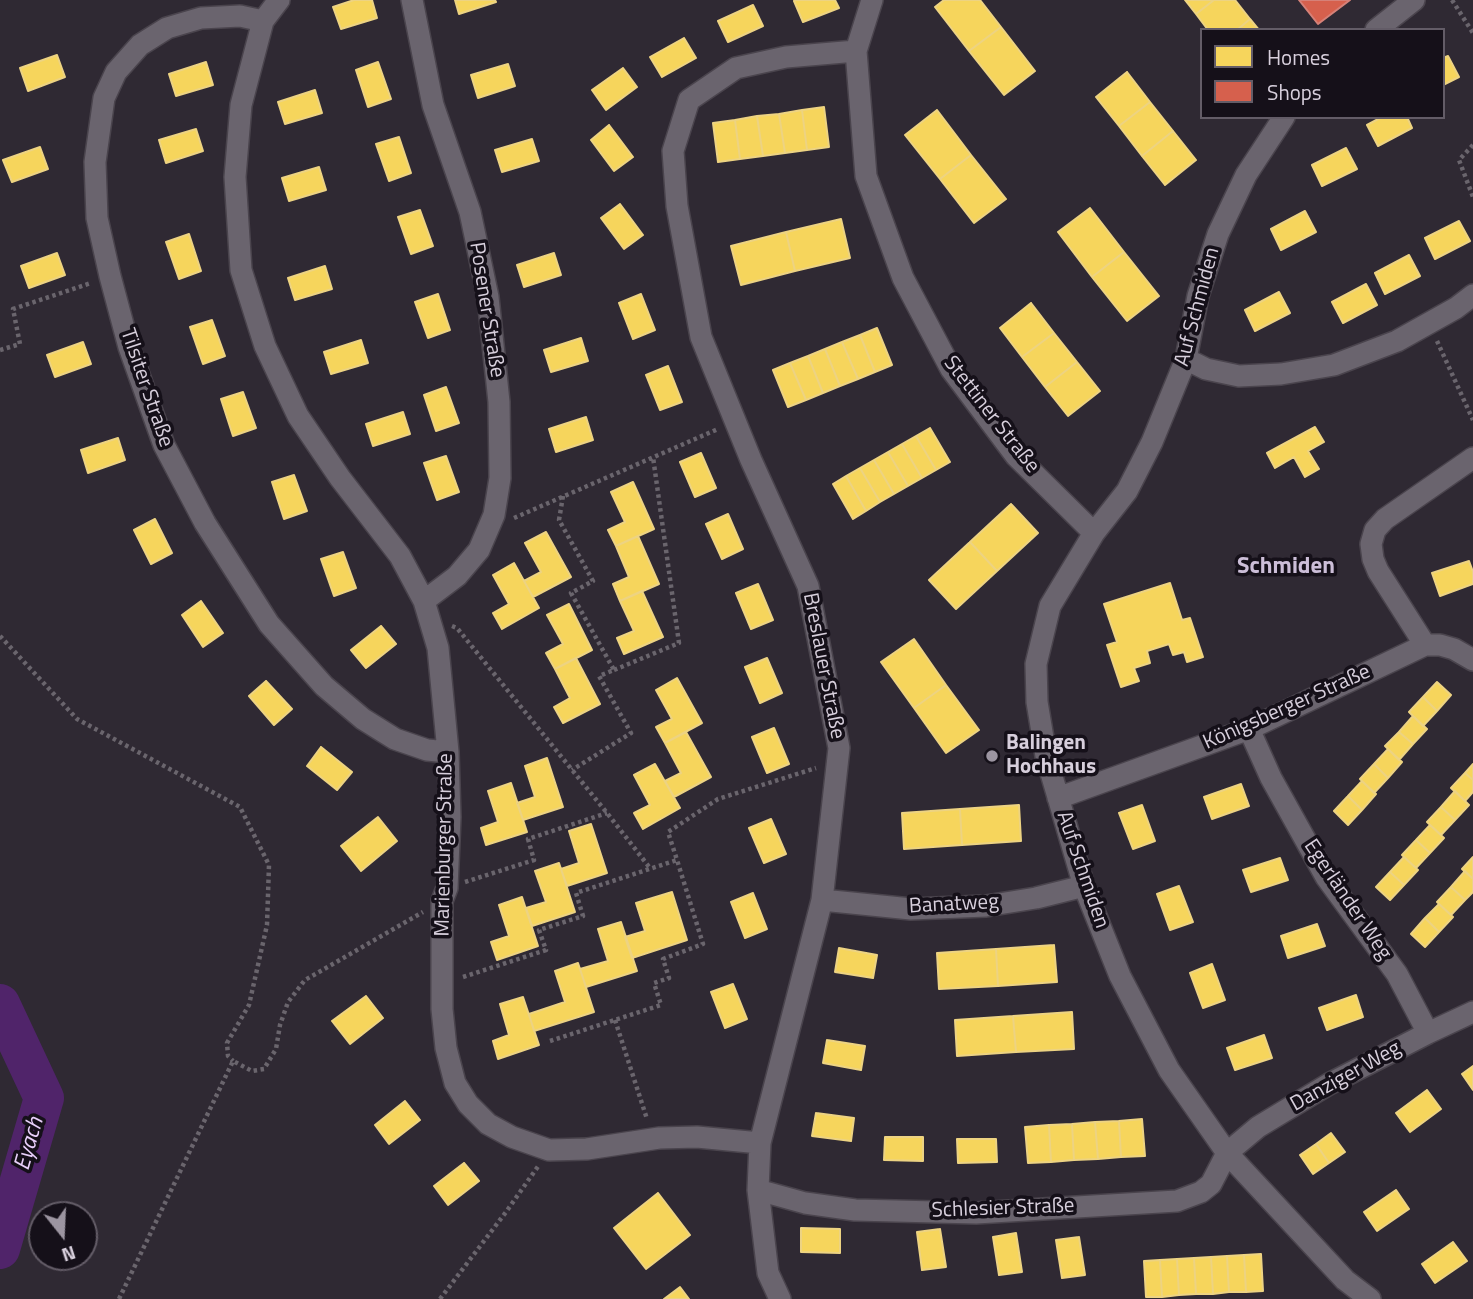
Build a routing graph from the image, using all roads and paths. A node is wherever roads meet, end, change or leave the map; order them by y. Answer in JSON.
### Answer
{"nodes":[{"id":1,"x":279,"y":0,"type":"edge"},
{"id":2,"x":412,"y":0,"type":"edge"},
{"id":3,"x":872,"y":0,"type":"edge"},
{"id":4,"x":1452,"y":0,"type":"edge"},
{"id":5,"x":1410,"y":1,"type":"edge"},
{"id":6,"x":263,"y":21,"type":"junction"},
{"id":7,"x":1378,"y":28,"type":"edge"},
{"id":8,"x":1473,"y":33,"type":"edge"},
{"id":9,"x":856,"y":51,"type":"junction"},
{"id":10,"x":1283,"y":119,"type":"edge"},
{"id":11,"x":1473,"y":145,"type":"edge"},
{"id":12,"x":1473,"y":197,"type":"edge"},
{"id":13,"x":110,"y":276,"type":"junction"},
{"id":14,"x":1473,"y":295,"type":"edge"},
{"id":15,"x":1429,"y":323,"type":"junction"},
{"id":16,"x":0,"y":350,"type":"edge"},
{"id":17,"x":1186,"y":359,"type":"junction"},
{"id":18,"x":1473,"y":420,"type":"edge"},
{"id":19,"x":736,"y":421,"type":"junction"},
{"id":20,"x":653,"y":457,"type":"junction"},
{"id":21,"x":1473,"y":458,"type":"edge"},
{"id":22,"x":563,"y":496,"type":"junction"},
{"id":23,"x":521,"y":515,"type":"dead end"},
{"id":24,"x":1094,"y":533,"type":"junction"},
{"id":25,"x":424,"y":601,"type":"junction"},
{"id":26,"x":432,"y":628,"type":"junction"},
{"id":27,"x":0,"y":636,"type":"edge"},
{"id":28,"x":1425,"y":645,"type":"junction"},
{"id":29,"x":1473,"y":660,"type":"edge"},
{"id":30,"x":614,"y":670,"type":"junction"},
{"id":31,"x":1249,"y":729,"type":"junction"},
{"id":32,"x":448,"y":752,"type":"junction"},
{"id":33,"x":837,"y":761,"type":"junction"},
{"id":34,"x":572,"y":770,"type":"junction"},
{"id":35,"x":1058,"y":797,"type":"junction"},
{"id":36,"x":607,"y":813,"type":"junction"},
{"id":37,"x":677,"y":860,"type":"junction"},
{"id":38,"x":650,"y":868,"type":"junction"},
{"id":39,"x":459,"y":884,"type":"dead end"},
{"id":40,"x":1084,"y":886,"type":"junction"},
{"id":41,"x":822,"y":900,"type":"junction"},
{"id":42,"x":442,"y":901,"type":"junction"},
{"id":43,"x":459,"y":978,"type":"dead end"},
{"id":44,"x":1473,"y":1012,"type":"edge"},
{"id":45,"x":615,"y":1020,"type":"junction"},
{"id":46,"x":1428,"y":1033,"type":"junction"},
{"id":47,"x":551,"y":1041,"type":"dead end"},
{"id":48,"x":233,"y":1061,"type":"junction"},
{"id":49,"x":653,"y":1139,"type":"junction"},
{"id":50,"x":760,"y":1143,"type":"junction"},
{"id":51,"x":549,"y":1150,"type":"junction"},
{"id":52,"x":1227,"y":1153,"type":"junction"},
{"id":53,"x":758,"y":1190,"type":"junction"},
{"id":54,"x":119,"y":1299,"type":"edge"},
{"id":55,"x":440,"y":1299,"type":"edge"},
{"id":56,"x":780,"y":1299,"type":"edge"},
{"id":57,"x":1370,"y":1299,"type":"edge"}],
"edges":[{"from":1,"to":6,"type":"street","name":"Marienburger Straße"},
{"from":2,"to":25,"type":"street","name":"Posener Straße"},
{"from":3,"to":9,"type":"street","name":"Stettiner Straße"},
{"from":4,"to":8,"type":"path"},
{"from":5,"to":7,"type":"street"},
{"from":6,"to":13,"type":"street","name":"Tilsiter Straße"},
{"from":6,"to":25,"type":"street","name":"Marienburger Straße"},
{"from":9,"to":19,"type":"street","name":"Breslauer Straße"},
{"from":9,"to":24,"type":"street","name":"Stettiner Straße"},
{"from":10,"to":17,"type":"street","name":"Auf Schmiden"},
{"from":11,"to":12,"type":"path"},
{"from":13,"to":16,"type":"path"},
{"from":13,"to":32,"type":"street","name":"Tilsiter Straße"},
{"from":14,"to":15,"type":"street"},
{"from":15,"to":17,"type":"street"},
{"from":15,"to":18,"type":"path"},
{"from":17,"to":24,"type":"street","name":"Auf Schmiden"},
{"from":19,"to":20,"type":"path"},
{"from":19,"to":33,"type":"street","name":"Breslauer Straße"},
{"from":20,"to":22,"type":"path"},
{"from":20,"to":30,"type":"path"},
{"from":21,"to":28,"type":"street"},
{"from":22,"to":23,"type":"path"},
{"from":22,"to":30,"type":"path"},
{"from":24,"to":35,"type":"street","name":"Auf Schmiden"},
{"from":25,"to":26,"type":"street","name":"Marienburger Straße"},
{"from":26,"to":32,"type":"street","name":"Marienburger Straße"},
{"from":26,"to":34,"type":"path"},
{"from":27,"to":48,"type":"path"},
{"from":28,"to":29,"type":"street"},
{"from":28,"to":31,"type":"street","name":"Königsberger Straße"},
{"from":30,"to":34,"type":"path"},
{"from":31,"to":35,"type":"street","name":"Königsberger Straße"},
{"from":31,"to":46,"type":"street","name":"Egerländer Weg"},
{"from":32,"to":42,"type":"street","name":"Marienburger Straße"},
{"from":33,"to":37,"type":"path"},
{"from":33,"to":41,"type":"street","name":"Breslauer Straße"},
{"from":34,"to":36,"type":"path"},
{"from":35,"to":40,"type":"street","name":"Auf Schmiden"},
{"from":36,"to":38,"type":"path"},
{"from":36,"to":39,"type":"path"},
{"from":37,"to":38,"type":"path"},
{"from":37,"to":45,"type":"path"},
{"from":38,"to":43,"type":"path"},
{"from":40,"to":41,"type":"street","name":"Banatweg"},
{"from":40,"to":52,"type":"street","name":"Auf Schmiden"},
{"from":41,"to":50,"type":"street","name":"Breslauer Straße"},
{"from":42,"to":48,"type":"path"},
{"from":42,"to":51,"type":"street","name":"Marienburger Straße"},
{"from":44,"to":46,"type":"street","name":"Danziger Weg"},
{"from":45,"to":47,"type":"path"},
{"from":45,"to":49,"type":"path"},
{"from":46,"to":52,"type":"street","name":"Danziger Weg"},
{"from":48,"to":54,"type":"path"},
{"from":49,"to":50,"type":"street","name":"Marienburger Straße"},
{"from":49,"to":51,"type":"street","name":"Marienburger Straße"},
{"from":50,"to":53,"type":"street","name":"Breslauer Straße"},
{"from":51,"to":55,"type":"path"},
{"from":52,"to":53,"type":"street","name":"Schlesier Straße"},
{"from":52,"to":57,"type":"street","name":"Auf Schmiden"},
{"from":53,"to":56,"type":"street","name":"Breslauer Straße"}]}
